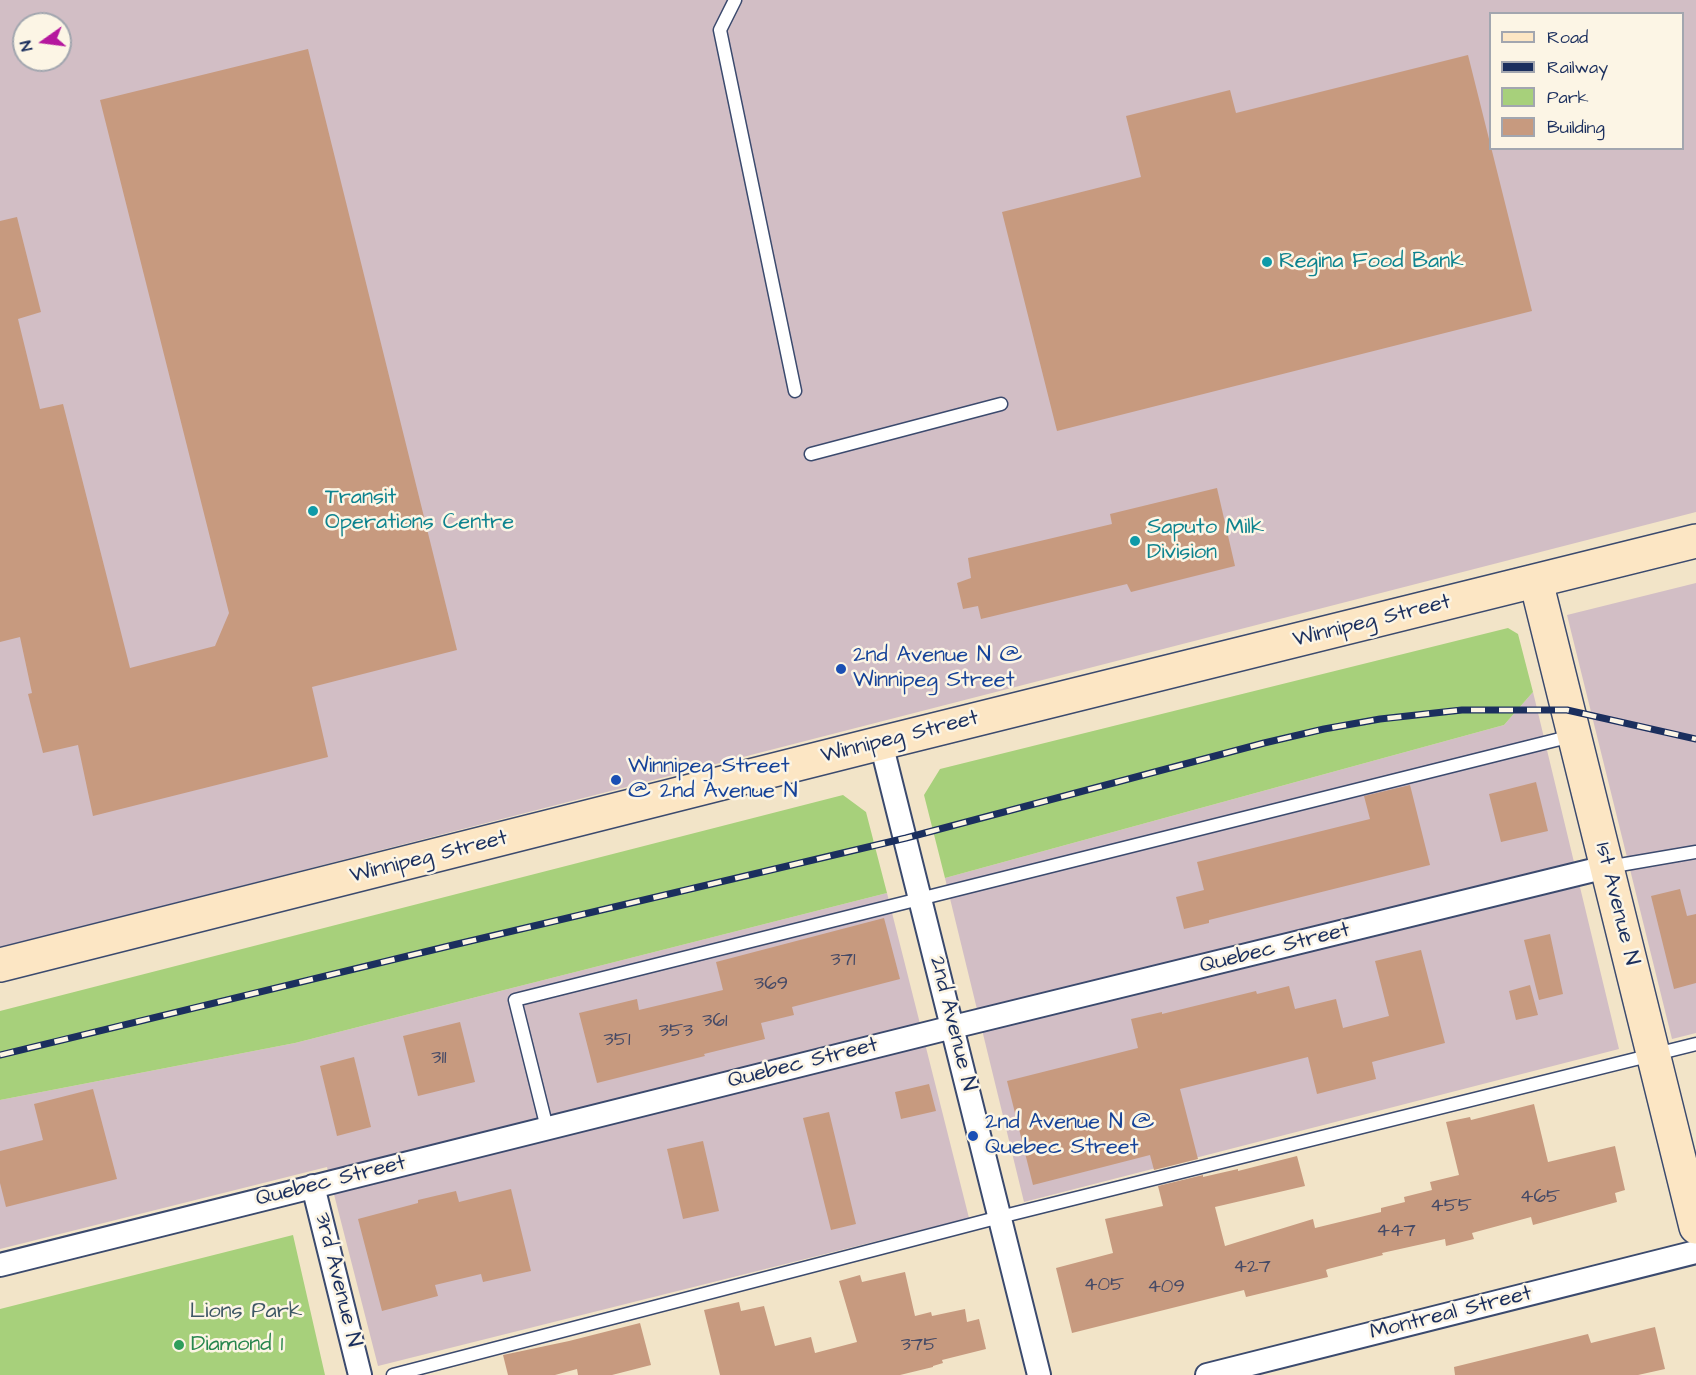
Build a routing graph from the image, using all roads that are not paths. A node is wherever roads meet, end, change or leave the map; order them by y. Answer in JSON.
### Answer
{"nodes":[{"id":1,"x":735,"y":0,"type":"edge"},
{"id":2,"x":795,"y":391,"type":"dead end"},
{"id":3,"x":1001,"y":404,"type":"dead end"},
{"id":4,"x":811,"y":454,"type":"dead end"},
{"id":5,"x":1696,"y":541,"type":"edge"},
{"id":6,"x":1536,"y":581,"type":"junction"},
{"id":7,"x":1574,"y":736,"type":"junction"},
{"id":8,"x":881,"y":743,"type":"junction"},
{"id":9,"x":1696,"y":852,"type":"edge"},
{"id":10,"x":1606,"y":867,"type":"junction"},
{"id":11,"x":921,"y":900,"type":"junction"},
{"id":12,"x":0,"y":965,"type":"edge"},
{"id":13,"x":953,"y":1027,"type":"junction"},
{"id":14,"x":1696,"y":1044,"type":"edge"},
{"id":15,"x":1653,"y":1056,"type":"junction"},
{"id":16,"x":547,"y":1128,"type":"junction"},
{"id":17,"x":313,"y":1186,"type":"junction"},
{"id":18,"x":1000,"y":1217,"type":"junction"},
{"id":19,"x":1696,"y":1227,"type":"edge"},
{"id":20,"x":1696,"y":1252,"type":"edge"},
{"id":21,"x":0,"y":1265,"type":"edge"},
{"id":22,"x":360,"y":1375,"type":"edge"},
{"id":23,"x":393,"y":1375,"type":"edge"},
{"id":24,"x":1039,"y":1375,"type":"edge"},
{"id":25,"x":1207,"y":1375,"type":"edge"}],
"edges":[{"from":1,"to":2,"type":"lane"},
{"from":3,"to":4,"type":"lane"},
{"from":5,"to":6,"type":"main road","name":"Winnipeg Street"},
{"from":6,"to":7,"type":"main road","name":"1st Avenue N"},
{"from":6,"to":8,"type":"main road","name":"Winnipeg Street"},
{"from":7,"to":10,"type":"main road","name":"1st Avenue N"},
{"from":7,"to":11,"type":"lane"},
{"from":8,"to":11,"type":"street","name":"2nd Avenue N"},
{"from":8,"to":12,"type":"main road","name":"Winnipeg Street"},
{"from":9,"to":10,"type":"lane"},
{"from":10,"to":13,"type":"street","name":"Quebec Street"},
{"from":10,"to":15,"type":"main road","name":"1st Avenue N"},
{"from":11,"to":13,"type":"street","name":"2nd Avenue N"},
{"from":11,"to":16,"type":"lane"},
{"from":13,"to":16,"type":"street","name":"Quebec Street"},
{"from":13,"to":18,"type":"street","name":"2nd Avenue N"},
{"from":14,"to":15,"type":"lane"},
{"from":15,"to":18,"type":"lane"},
{"from":15,"to":19,"type":"main road","name":"1st Avenue N"},
{"from":16,"to":17,"type":"street","name":"Quebec Street"},
{"from":17,"to":21,"type":"street","name":"Quebec Street"},
{"from":17,"to":22,"type":"street","name":"3rd Avenue N"},
{"from":18,"to":23,"type":"lane"},
{"from":18,"to":24,"type":"street","name":"2nd Avenue N"},
{"from":20,"to":25,"type":"street","name":"Montreal Street"}]}
